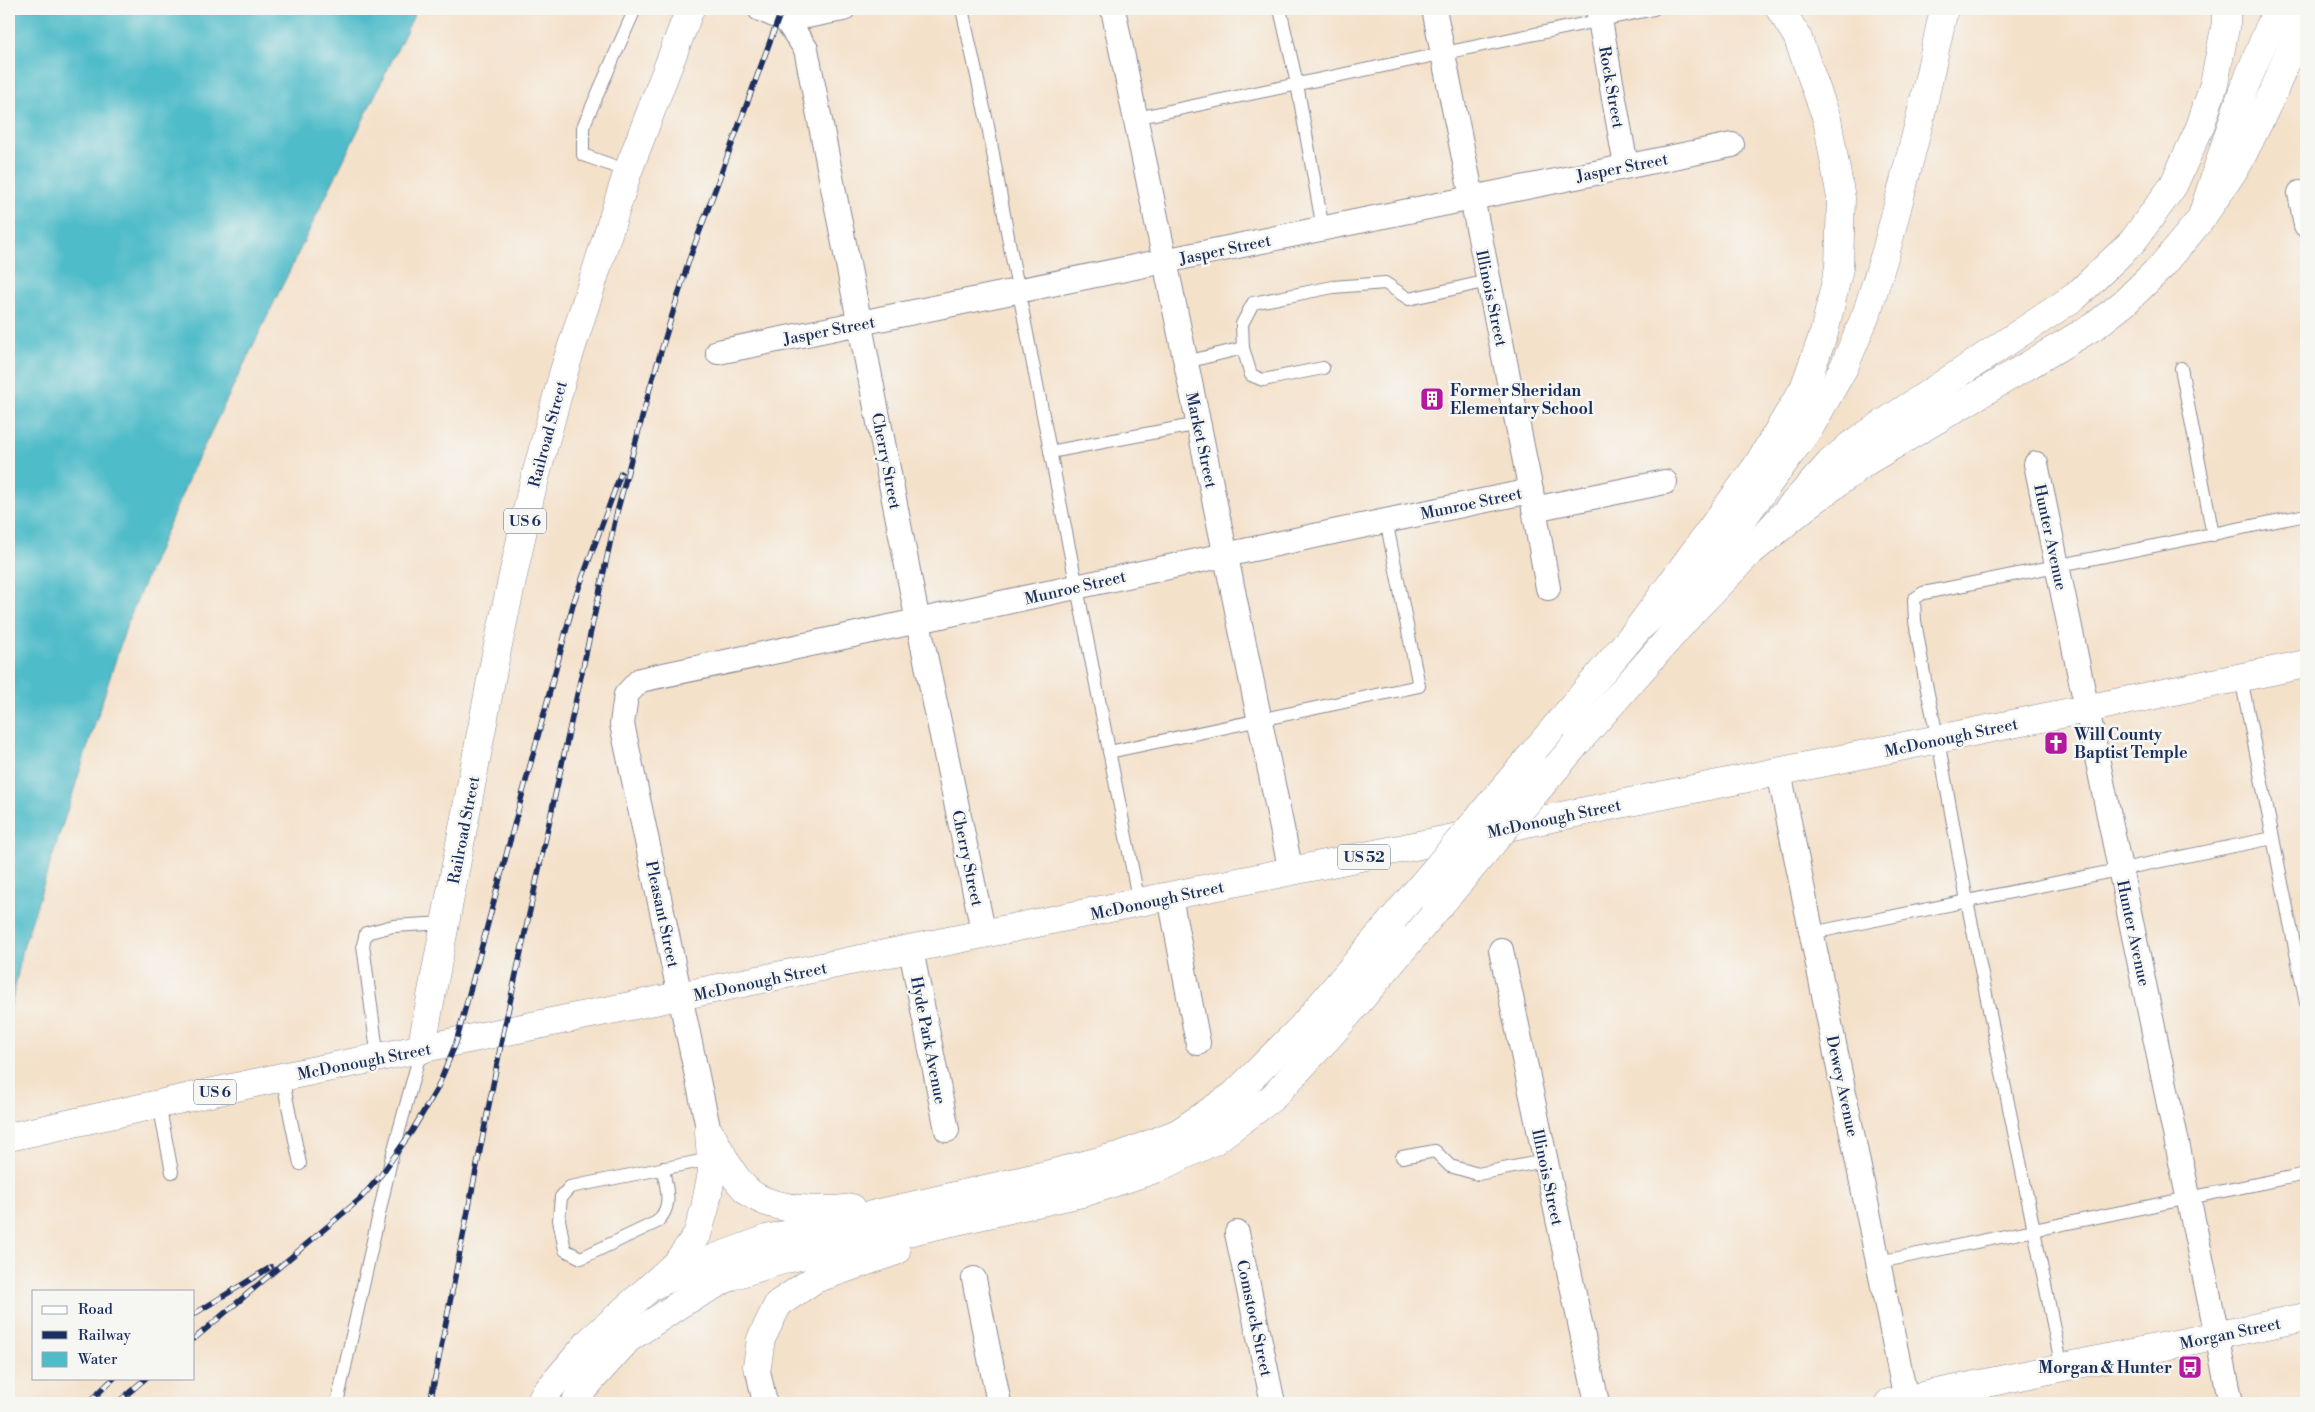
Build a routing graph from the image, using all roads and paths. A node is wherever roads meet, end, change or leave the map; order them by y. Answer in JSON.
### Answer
{"nodes":[{"id":1,"x":635,"y":9,"type":"edge"},
{"id":2,"x":690,"y":9,"type":"edge"},
{"id":3,"x":760,"y":9,"type":"edge"},
{"id":4,"x":843,"y":9,"type":"edge"},
{"id":5,"x":962,"y":9,"type":"edge"},
{"id":6,"x":1113,"y":9,"type":"edge"},
{"id":7,"x":1280,"y":9,"type":"edge"},
{"id":8,"x":1434,"y":9,"type":"edge"},
{"id":9,"x":1654,"y":9,"type":"edge"},
{"id":10,"x":1780,"y":9,"type":"edge"},
{"id":11,"x":1944,"y":9,"type":"edge"},
{"id":12,"x":2226,"y":9,"type":"edge"},
{"id":13,"x":2277,"y":9,"type":"edge"},
{"id":14,"x":2306,"y":9,"type":"edge"},
{"id":15,"x":1599,"y":14,"type":"edge"},
{"id":16,"x":786,"y":20,"type":"junction"},
{"id":17,"x":1442,"y":53,"type":"junction"},
{"id":18,"x":1297,"y":84,"type":"junction"},
{"id":19,"x":1136,"y":118,"type":"junction"},
{"id":20,"x":1732,"y":145,"type":"dead end"},
{"id":21,"x":1626,"y":166,"type":"junction"},
{"id":22,"x":628,"y":171,"type":"junction"},
{"id":23,"x":2303,"y":192,"type":"edge"},
{"id":24,"x":1471,"y":197,"type":"junction"},
{"id":25,"x":2201,"y":219,"type":"junction"},
{"id":26,"x":2306,"y":225,"type":"edge"},
{"id":27,"x":1322,"y":229,"type":"junction"},
{"id":28,"x":1165,"y":262,"type":"junction"},
{"id":29,"x":1488,"y":281,"type":"junction"},
{"id":30,"x":1020,"y":292,"type":"junction"},
{"id":31,"x":861,"y":324,"type":"junction"},
{"id":32,"x":1244,"y":348,"type":"junction"},
{"id":33,"x":718,"y":352,"type":"dead end"},
{"id":34,"x":1186,"y":362,"type":"junction"},
{"id":35,"x":1323,"y":368,"type":"dead end"},
{"id":36,"x":2181,"y":368,"type":"dead end"},
{"id":37,"x":1199,"y":424,"type":"junction"},
{"id":38,"x":1050,"y":452,"type":"junction"},
{"id":39,"x":2036,"y":464,"type":"dead end"},
{"id":40,"x":1665,"y":482,"type":"dead end"},
{"id":41,"x":1533,"y":500,"type":"junction"},
{"id":42,"x":2306,"y":515,"type":"edge"},
{"id":43,"x":1386,"y":520,"type":"junction"},
{"id":44,"x":2213,"y":535,"type":"junction"},
{"id":45,"x":1225,"y":553,"type":"junction"},
{"id":46,"x":1748,"y":554,"type":"junction"},
{"id":47,"x":2057,"y":565,"type":"junction"},
{"id":48,"x":1076,"y":587,"type":"junction"},
{"id":49,"x":1548,"y":588,"type":"dead end"},
{"id":50,"x":918,"y":622,"type":"junction"},
{"id":51,"x":1638,"y":629,"type":"junction"},
{"id":52,"x":2306,"y":664,"type":"edge"},
{"id":53,"x":2241,"y":678,"type":"junction"},
{"id":54,"x":626,"y":695,"type":"joint"},
{"id":55,"x":2087,"y":708,"type":"junction"},
{"id":56,"x":1259,"y":719,"type":"junction"},
{"id":57,"x":1938,"y":740,"type":"junction"},
{"id":58,"x":1109,"y":752,"type":"junction"},
{"id":59,"x":1779,"y":772,"type":"junction"},
{"id":60,"x":2273,"y":838,"type":"junction"},
{"id":61,"x":2120,"y":870,"type":"junction"},
{"id":62,"x":1290,"y":872,"type":"junction"},
{"id":63,"x":1170,"y":897,"type":"junction"},
{"id":64,"x":1967,"y":901,"type":"junction"},
{"id":65,"x":1139,"y":903,"type":"junction"},
{"id":66,"x":445,"y":923,"type":"junction"},
{"id":67,"x":1812,"y":933,"type":"junction"},
{"id":68,"x":984,"y":935,"type":"junction"},
{"id":69,"x":911,"y":950,"type":"junction"},
{"id":70,"x":1501,"y":950,"type":"dead end"},
{"id":71,"x":680,"y":997,"type":"junction"},
{"id":72,"x":2306,"y":1003,"type":"edge"},
{"id":73,"x":1198,"y":1043,"type":"dead end"},
{"id":74,"x":421,"y":1050,"type":"junction"},
{"id":75,"x":378,"y":1059,"type":"junction"},
{"id":76,"x":282,"y":1077,"type":"junction"},
{"id":77,"x":159,"y":1104,"type":"junction"},
{"id":78,"x":947,"y":1130,"type":"dead end"},
{"id":79,"x":9,"y":1137,"type":"edge"},
{"id":80,"x":710,"y":1145,"type":"junction"},
{"id":81,"x":1402,"y":1157,"type":"dead end"},
{"id":82,"x":1544,"y":1161,"type":"junction"},
{"id":83,"x":300,"y":1164,"type":"dead end"},
{"id":84,"x":663,"y":1168,"type":"junction"},
{"id":85,"x":172,"y":1172,"type":"dead end"},
{"id":86,"x":2306,"y":1174,"type":"edge"},
{"id":87,"x":974,"y":1192,"type":"junction"},
{"id":88,"x":1086,"y":1192,"type":"junction"},
{"id":89,"x":2189,"y":1198,"type":"junction"},
{"id":90,"x":2034,"y":1230,"type":"junction"},
{"id":91,"x":1237,"y":1233,"type":"dead end"},
{"id":92,"x":1879,"y":1262,"type":"junction"},
{"id":93,"x":974,"y":1279,"type":"dead end"},
{"id":94,"x":652,"y":1286,"type":"junction"},
{"id":95,"x":2306,"y":1317,"type":"edge"},
{"id":96,"x":2217,"y":1336,"type":"junction"},
{"id":97,"x":757,"y":1366,"type":"joint"},
{"id":98,"x":2062,"y":1368,"type":"junction"},
{"id":99,"x":1897,"y":1401,"type":"edge"},
{"id":100,"x":338,"y":1403,"type":"edge"},
{"id":101,"x":540,"y":1403,"type":"edge"},
{"id":102,"x":575,"y":1403,"type":"edge"},
{"id":103,"x":765,"y":1403,"type":"edge"},
{"id":104,"x":999,"y":1403,"type":"edge"},
{"id":105,"x":1273,"y":1403,"type":"edge"},
{"id":106,"x":1597,"y":1403,"type":"edge"},
{"id":107,"x":2231,"y":1403,"type":"edge"}],
"edges":[{"from":1,"to":22,"type":"lane"},
{"from":2,"to":22,"type":"main road","name":"Railroad Street","number":"US 6"},
{"from":3,"to":16,"type":"street"},
{"from":4,"to":16,"type":"street"},
{"from":5,"to":30,"type":"lane"},
{"from":6,"to":19,"type":"street","name":"Market Street"},
{"from":7,"to":18,"type":"lane"},
{"from":8,"to":17,"type":"street","name":"Illinois Street"},
{"from":9,"to":15,"type":"lane"},
{"from":10,"to":51,"type":"main road"},
{"from":11,"to":51,"type":"main road"},
{"from":12,"to":46,"type":"main road"},
{"from":13,"to":25,"type":"main road"},
{"from":14,"to":25,"type":"main road"},
{"from":15,"to":17,"type":"lane"},
{"from":15,"to":21,"type":"street","name":"Rock Street"},
{"from":16,"to":31,"type":"street","name":"Cherry Street"},
{"from":17,"to":18,"type":"lane"},
{"from":17,"to":24,"type":"street","name":"Illinois Street"},
{"from":18,"to":19,"type":"lane"},
{"from":18,"to":27,"type":"lane"},
{"from":19,"to":28,"type":"street","name":"Market Street"},
{"from":20,"to":21,"type":"street","name":"Jasper Street"},
{"from":21,"to":24,"type":"street","name":"Jasper Street"},
{"from":22,"to":66,"type":"main road","name":"Railroad Street","number":"US 6"},
{"from":23,"to":26,"type":"street"},
{"from":24,"to":27,"type":"street","name":"Jasper Street"},
{"from":24,"to":29,"type":"street","name":"Illinois Street"},
{"from":25,"to":46,"type":"main road"},
{"from":27,"to":28,"type":"street","name":"Jasper Street"},
{"from":28,"to":30,"type":"street","name":"Jasper Street"},
{"from":28,"to":34,"type":"street","name":"Market Street"},
{"from":29,"to":32,"type":"lane"},
{"from":29,"to":41,"type":"street","name":"Illinois Street"},
{"from":30,"to":31,"type":"street","name":"Jasper Street"},
{"from":30,"to":38,"type":"lane"},
{"from":31,"to":33,"type":"street","name":"Jasper Street"},
{"from":31,"to":50,"type":"street","name":"Cherry Street"},
{"from":32,"to":34,"type":"lane"},
{"from":32,"to":35,"type":"lane"},
{"from":34,"to":37,"type":"street","name":"Market Street"},
{"from":36,"to":44,"type":"lane"},
{"from":37,"to":38,"type":"lane"},
{"from":37,"to":45,"type":"street","name":"Market Street"},
{"from":38,"to":48,"type":"lane"},
{"from":39,"to":47,"type":"street","name":"Hunter Avenue"},
{"from":40,"to":41,"type":"street","name":"Munroe Street"},
{"from":41,"to":43,"type":"street","name":"Munroe Street"},
{"from":41,"to":49,"type":"street","name":"Illinois Street"},
{"from":42,"to":44,"type":"lane"},
{"from":43,"to":45,"type":"street","name":"Munroe Street"},
{"from":43,"to":56,"type":"lane"},
{"from":44,"to":47,"type":"lane"},
{"from":45,"to":48,"type":"street","name":"Munroe Street"},
{"from":45,"to":56,"type":"street","name":"Market Street"},
{"from":46,"to":88,"type":"main road","bridge":true},
{"from":47,"to":55,"type":"street","name":"Hunter Avenue"},
{"from":47,"to":57,"type":"lane"},
{"from":48,"to":50,"type":"street","name":"Munroe Street"},
{"from":48,"to":58,"type":"lane"},
{"from":50,"to":54,"type":"street","name":"Munroe Street"},
{"from":50,"to":68,"type":"street","name":"Cherry Street"},
{"from":51,"to":87,"type":"main road","bridge":true},
{"from":52,"to":53,"type":"main road","name":"McDonough Street","number":"US 52"},
{"from":53,"to":55,"type":"main road","name":"McDonough Street","number":"US 52"},
{"from":53,"to":60,"type":"lane"},
{"from":54,"to":71,"type":"street","name":"Pleasant Street"},
{"from":55,"to":57,"type":"main road","name":"McDonough Street","number":"US 52"},
{"from":55,"to":61,"type":"street","name":"Hunter Avenue"},
{"from":56,"to":58,"type":"lane"},
{"from":56,"to":62,"type":"street","name":"Market Street"},
{"from":57,"to":59,"type":"main road","name":"McDonough Street","number":"US 52"},
{"from":57,"to":64,"type":"lane"},
{"from":58,"to":65,"type":"lane"},
{"from":59,"to":62,"type":"main road","name":"McDonough Street","number":"US 52"},
{"from":59,"to":67,"type":"street","name":"Dewey Avenue"},
{"from":60,"to":61,"type":"lane"},
{"from":60,"to":72,"type":"lane"},
{"from":61,"to":64,"type":"lane"},
{"from":61,"to":89,"type":"street","name":"Hunter Avenue"},
{"from":62,"to":63,"type":"main road","name":"McDonough Street","number":"US 52"},
{"from":63,"to":65,"type":"main road","name":"McDonough Street","number":"US 52"},
{"from":63,"to":73,"type":"street"},
{"from":64,"to":67,"type":"lane"},
{"from":64,"to":90,"type":"lane"},
{"from":65,"to":68,"type":"main road","name":"McDonough Street","number":"US 52"},
{"from":66,"to":74,"type":"main road","name":"Railroad Street","number":"US 6"},
{"from":66,"to":75,"type":"lane"},
{"from":67,"to":92,"type":"street","name":"Dewey Avenue"},
{"from":68,"to":69,"type":"main road","name":"McDonough Street","number":"US 52"},
{"from":69,"to":71,"type":"main road","name":"McDonough Street","number":"US 52"},
{"from":69,"to":78,"type":"street","name":"Hyde Park Avenue"},
{"from":70,"to":82,"type":"street","name":"Illinois Street"},
{"from":71,"to":74,"type":"main road","name":"McDonough Street","number":"US 52"},
{"from":71,"to":80,"type":"street","name":"Pleasant Street"},
{"from":74,"to":75,"type":"main road","name":"McDonough Street","number":"US 6"},
{"from":74,"to":100,"type":"lane"},
{"from":75,"to":76,"type":"main road","name":"McDonough Street","number":"US 6"},
{"from":76,"to":77,"type":"main road","name":"McDonough Street","number":"US 6"},
{"from":76,"to":83,"type":"lane"},
{"from":77,"to":79,"type":"main road","name":"McDonough Street","number":"US 6"},
{"from":77,"to":85,"type":"lane"},
{"from":80,"to":84,"type":"lane"},
{"from":80,"to":87,"type":"main road"},
{"from":80,"to":94,"type":"main road"},
{"from":81,"to":82,"type":"lane"},
{"from":82,"to":106,"type":"street","name":"Illinois Street"},
{"from":84,"to":84,"type":"lane"},
{"from":86,"to":89,"type":"lane"},
{"from":87,"to":94,"type":"main road"},
{"from":88,"to":97,"type":"main road"},
{"from":88,"to":102,"type":"main road"},
{"from":89,"to":90,"type":"lane"},
{"from":89,"to":96,"type":"street","name":"Hunter Avenue"},
{"from":90,"to":92,"type":"lane"},
{"from":90,"to":98,"type":"lane"},
{"from":91,"to":105,"type":"street","name":"Comstock Street"},
{"from":92,"to":99,"type":"street","name":"Dewey Avenue"},
{"from":93,"to":104,"type":"street"},
{"from":94,"to":101,"type":"main road"},
{"from":95,"to":96,"type":"main road","name":"Morgan Street"},
{"from":96,"to":98,"type":"main road","name":"Morgan Street"},
{"from":96,"to":107,"type":"street","name":"Hunter Avenue"},
{"from":97,"to":103,"type":"street"},
{"from":98,"to":99,"type":"main road","name":"Morgan Street"}]}
